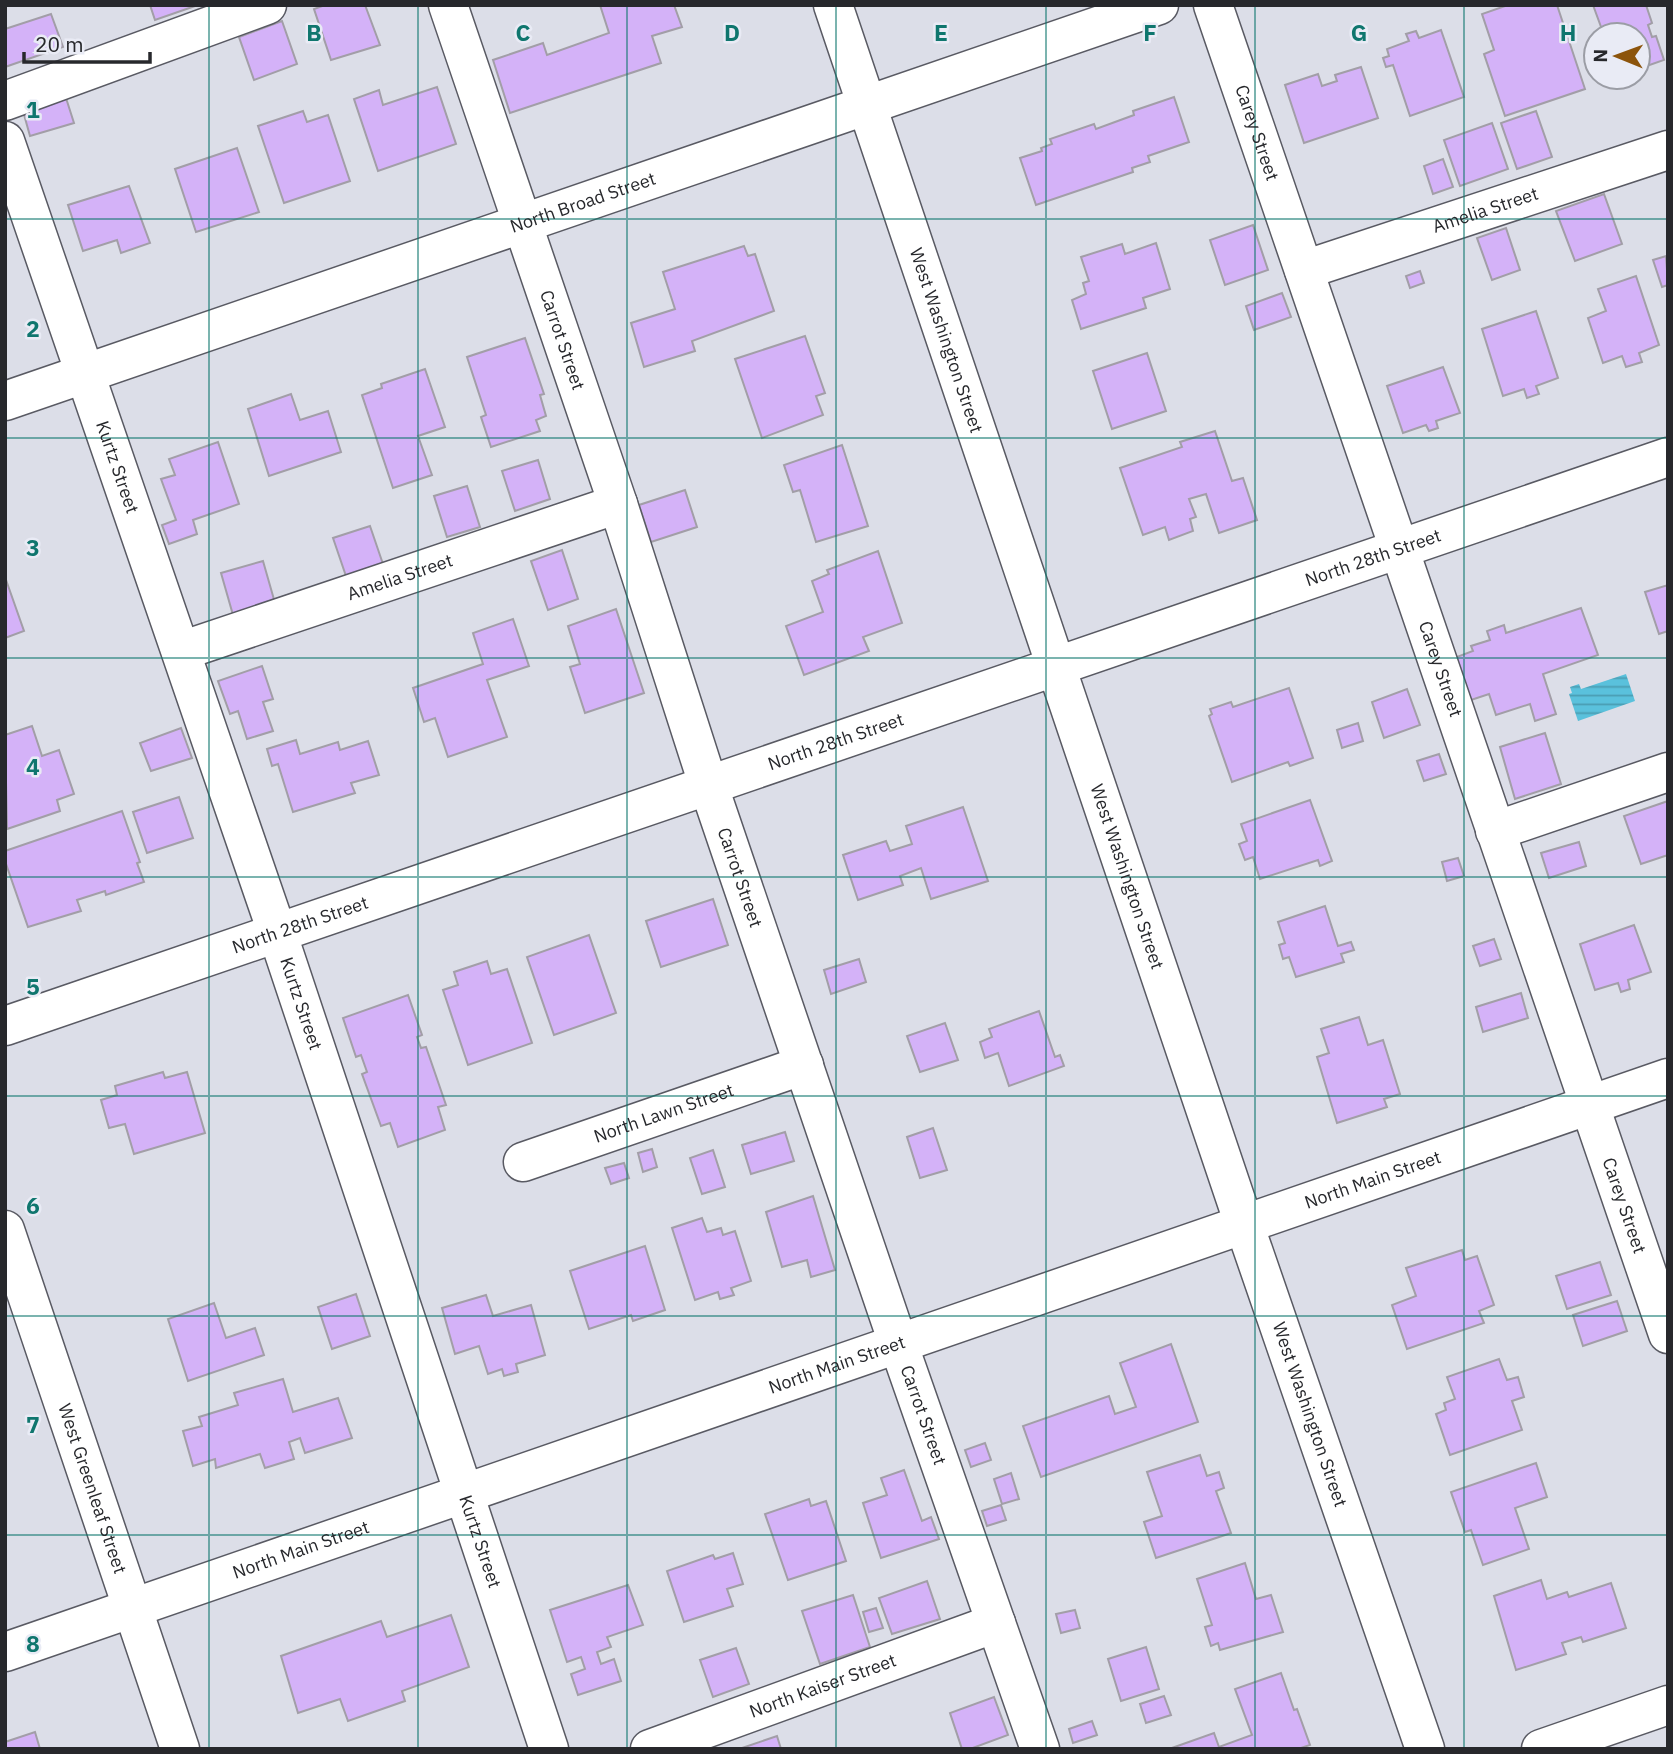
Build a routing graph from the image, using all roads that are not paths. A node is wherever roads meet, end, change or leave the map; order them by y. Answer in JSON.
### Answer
{"nodes":[{"id":1,"x":267,"y":5,"type":"edge"},
{"id":2,"x":448,"y":5,"type":"edge"},
{"id":3,"x":833,"y":5,"type":"edge"},
{"id":4,"x":1159,"y":5,"type":"edge"},
{"id":5,"x":1213,"y":5,"type":"edge"},
{"id":6,"x":5,"y":101,"type":"edge"},
{"id":7,"x":867,"y":105,"type":"junction"},
{"id":8,"x":5,"y":141,"type":"edge"},
{"id":9,"x":1668,"y":150,"type":"edge"},
{"id":10,"x":524,"y":223,"type":"junction"},
{"id":11,"x":1304,"y":270,"type":"junction"},
{"id":12,"x":86,"y":374,"type":"junction"},
{"id":13,"x":5,"y":401,"type":"edge"},
{"id":14,"x":1668,"y":457,"type":"edge"},
{"id":15,"x":618,"y":503,"type":"junction"},
{"id":16,"x":1399,"y":548,"type":"junction"},
{"id":17,"x":181,"y":650,"type":"junction"},
{"id":18,"x":1056,"y":665,"type":"junction"},
{"id":19,"x":1668,"y":772,"type":"edge"},
{"id":20,"x":708,"y":784,"type":"junction"},
{"id":21,"x":1495,"y":831,"type":"junction"},
{"id":22,"x":277,"y":933,"type":"junction"},
{"id":23,"x":5,"y":1026,"type":"edge"},
{"id":24,"x":804,"y":1065,"type":"junction"},
{"id":25,"x":1668,"y":1078,"type":"edge"},
{"id":26,"x":1589,"y":1105,"type":"junction"},
{"id":27,"x":523,"y":1163,"type":"dead end"},
{"id":28,"x":1244,"y":1224,"type":"junction"},
{"id":29,"x":5,"y":1230,"type":"edge"},
{"id":30,"x":1668,"y":1334,"type":"edge"},
{"id":31,"x":898,"y":1343,"type":"junction"},
{"id":32,"x":463,"y":1494,"type":"junction"},
{"id":33,"x":133,"y":1609,"type":"junction"},
{"id":34,"x":996,"y":1623,"type":"junction"},
{"id":35,"x":5,"y":1652,"type":"edge"},
{"id":36,"x":1668,"y":1705,"type":"edge"},
{"id":37,"x":180,"y":1749,"type":"edge"},
{"id":38,"x":549,"y":1749,"type":"edge"},
{"id":39,"x":650,"y":1749,"type":"edge"},
{"id":40,"x":1040,"y":1749,"type":"edge"},
{"id":41,"x":1425,"y":1749,"type":"edge"},
{"id":42,"x":1541,"y":1749,"type":"edge"}],
"edges":[{"from":1,"to":6,"type":"street"},
{"from":2,"to":10,"type":"street","name":"Carrot Street"},
{"from":3,"to":7,"type":"street","name":"West Washington Street"},
{"from":4,"to":7,"type":"street","name":"North Broad Street"},
{"from":5,"to":11,"type":"street","name":"Carey Street"},
{"from":7,"to":10,"type":"street","name":"North Broad Street"},
{"from":7,"to":18,"type":"street","name":"West Washington Street"},
{"from":8,"to":12,"type":"street","name":"Kurtz Street"},
{"from":9,"to":11,"type":"street","name":"Amelia Street"},
{"from":10,"to":12,"type":"street","name":"North Broad Street"},
{"from":10,"to":15,"type":"street","name":"Carrot Street"},
{"from":11,"to":16,"type":"street","name":"Carey Street"},
{"from":12,"to":13,"type":"street","name":"North Broad Street"},
{"from":12,"to":17,"type":"street","name":"Kurtz Street"},
{"from":14,"to":16,"type":"street","name":"North 28th Street"},
{"from":15,"to":17,"type":"street","name":"Amelia Street"},
{"from":15,"to":20,"type":"street","name":"Carrot Street"},
{"from":16,"to":18,"type":"street","name":"North 28th Street"},
{"from":16,"to":21,"type":"street","name":"Carey Street"},
{"from":17,"to":22,"type":"street","name":"Kurtz Street"},
{"from":18,"to":20,"type":"street","name":"North 28th Street"},
{"from":18,"to":28,"type":"street","name":"West Washington Street"},
{"from":19,"to":21,"type":"street"},
{"from":20,"to":22,"type":"street","name":"North 28th Street"},
{"from":20,"to":24,"type":"street","name":"Carrot Street"},
{"from":21,"to":26,"type":"street","name":"Carey Street"},
{"from":22,"to":23,"type":"street","name":"North 28th Street"},
{"from":22,"to":32,"type":"street","name":"Kurtz Street"},
{"from":24,"to":27,"type":"street","name":"North Lawn Street"},
{"from":24,"to":31,"type":"street","name":"Carrot Street"},
{"from":25,"to":26,"type":"street","name":"North Main Street"},
{"from":26,"to":28,"type":"street","name":"North Main Street"},
{"from":26,"to":30,"type":"street","name":"Carey Street"},
{"from":28,"to":31,"type":"street","name":"North Main Street"},
{"from":28,"to":41,"type":"street","name":"West Washington Street"},
{"from":29,"to":33,"type":"street","name":"West Greenleaf Street"},
{"from":31,"to":32,"type":"street","name":"North Main Street"},
{"from":31,"to":34,"type":"street","name":"Carrot Street"},
{"from":32,"to":33,"type":"street","name":"North Main Street"},
{"from":32,"to":38,"type":"street","name":"Kurtz Street"},
{"from":33,"to":35,"type":"street","name":"North Main Street"},
{"from":33,"to":37,"type":"street","name":"West Greenleaf Street"},
{"from":34,"to":39,"type":"street","name":"North Kaiser Street"},
{"from":34,"to":40,"type":"street","name":"Carrot Street"},
{"from":36,"to":42,"type":"street"}]}
